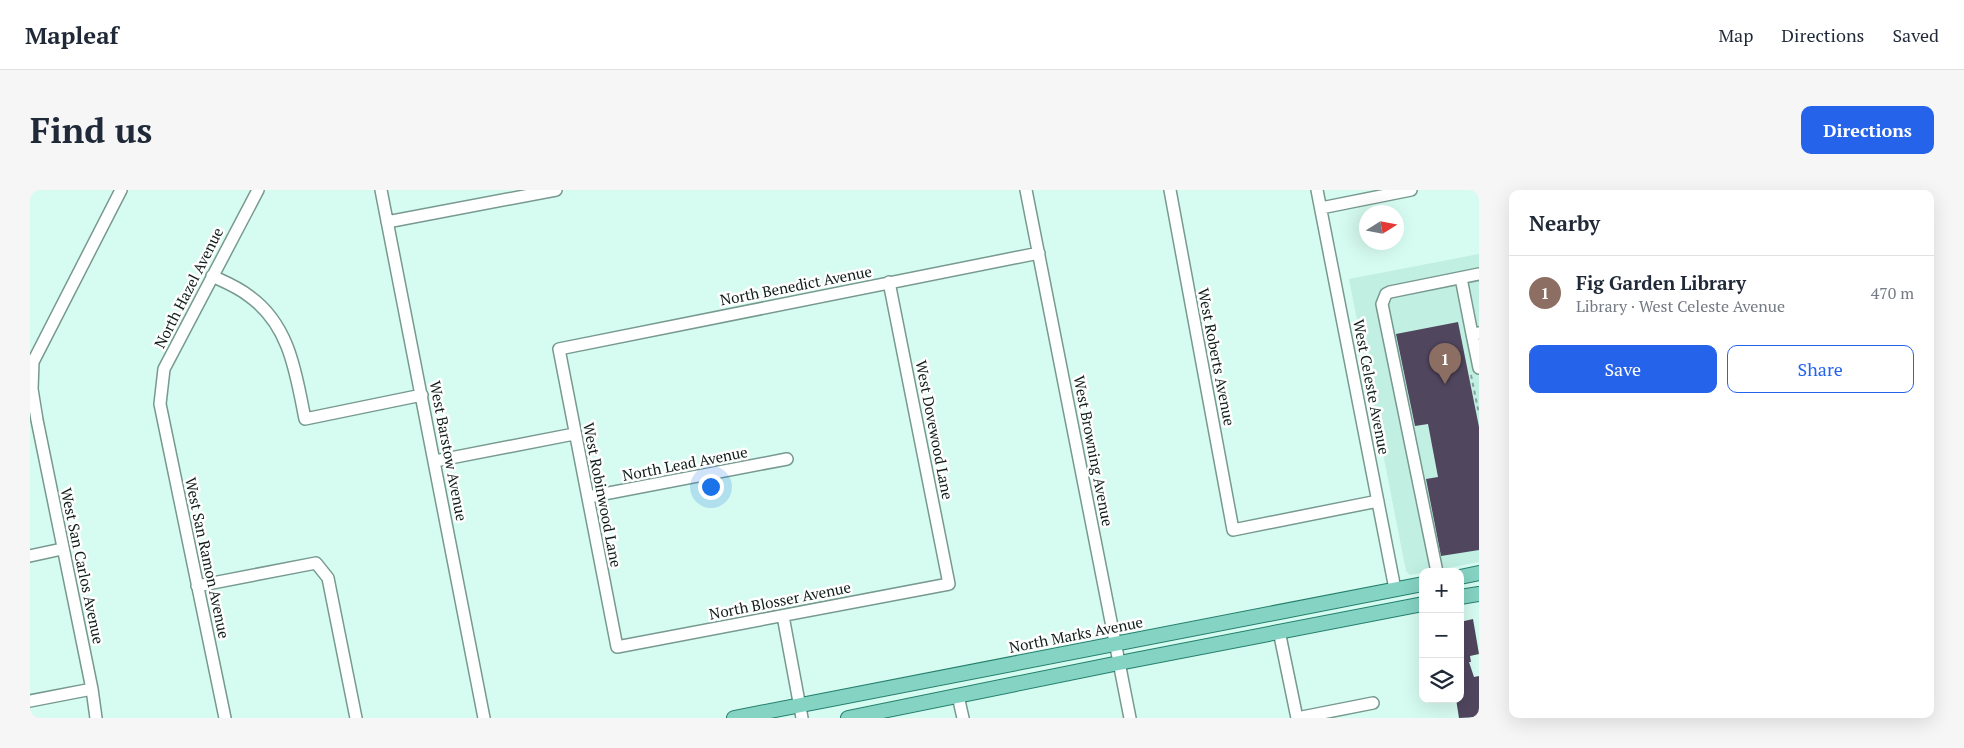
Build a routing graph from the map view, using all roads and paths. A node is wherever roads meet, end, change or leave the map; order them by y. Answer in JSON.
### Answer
{"nodes":[{"id":1,"x":121,"y":190,"type":"edge"},
{"id":2,"x":258,"y":190,"type":"edge"},
{"id":3,"x":381,"y":190,"type":"edge"},
{"id":4,"x":556,"y":190,"type":"edge"},
{"id":5,"x":1026,"y":190,"type":"edge"},
{"id":6,"x":1170,"y":190,"type":"edge"},
{"id":7,"x":1317,"y":190,"type":"edge"},
{"id":8,"x":1411,"y":190,"type":"edge"},
{"id":9,"x":527,"y":193,"type":"edge"},
{"id":10,"x":1321,"y":208,"type":"junction"},
{"id":11,"x":387,"y":222,"type":"junction"},
{"id":12,"x":1039,"y":254,"type":"junction"},
{"id":13,"x":1479,"y":274,"type":"edge"},
{"id":14,"x":212,"y":276,"type":"junction"},
{"id":15,"x":1462,"y":278,"type":"junction"},
{"id":16,"x":890,"y":282,"type":"junction"},
{"id":17,"x":1476,"y":334,"type":"edge"},
{"id":18,"x":559,"y":349,"type":"joint"},
{"id":19,"x":1479,"y":368,"type":"edge"},
{"id":20,"x":422,"y":395,"type":"junction"},
{"id":21,"x":160,"y":404,"type":"joint"},
{"id":22,"x":34,"y":421,"type":"edge"},
{"id":23,"x":574,"y":434,"type":"junction"},
{"id":24,"x":787,"y":459,"type":"dead end"},
{"id":25,"x":434,"y":461,"type":"junction"},
{"id":26,"x":588,"y":497,"type":"junction"},
{"id":27,"x":1378,"y":501,"type":"junction"},
{"id":28,"x":62,"y":549,"type":"junction"},
{"id":29,"x":30,"y":556,"type":"edge"},
{"id":30,"x":1436,"y":568,"type":"edge"},
{"id":31,"x":1479,"y":574,"type":"edge"},
{"id":32,"x":1464,"y":576,"type":"edge"},
{"id":33,"x":949,"y":584,"type":"joint"},
{"id":34,"x":1419,"y":585,"type":"edge"},
{"id":35,"x":197,"y":586,"type":"junction"},
{"id":36,"x":1395,"y":589,"type":"junction"},
{"id":37,"x":1419,"y":605,"type":"edge"},
{"id":38,"x":783,"y":616,"type":"junction"},
{"id":39,"x":1329,"y":622,"type":"junction"},
{"id":40,"x":1280,"y":631,"type":"junction"},
{"id":41,"x":1115,"y":644,"type":"junction"},
{"id":42,"x":617,"y":647,"type":"joint"},
{"id":43,"x":1119,"y":663,"type":"junction"},
{"id":44,"x":92,"y":689,"type":"junction"},
{"id":45,"x":958,"y":696,"type":"junction"},
{"id":46,"x":30,"y":701,"type":"edge"},
{"id":47,"x":1373,"y":703,"type":"dead end"},
{"id":48,"x":801,"y":712,"type":"edge"},
{"id":49,"x":96,"y":718,"type":"edge"},
{"id":50,"x":225,"y":718,"type":"edge"},
{"id":51,"x":356,"y":718,"type":"edge"},
{"id":52,"x":484,"y":718,"type":"edge"},
{"id":53,"x":734,"y":718,"type":"edge"},
{"id":54,"x":848,"y":718,"type":"edge"},
{"id":55,"x":963,"y":718,"type":"edge"},
{"id":56,"x":1130,"y":718,"type":"edge"},
{"id":57,"x":1297,"y":718,"type":"edge"}],
"edges":[{"from":1,"to":22,"type":"street","name":"West San Carlos Avenue"},
{"from":2,"to":14,"type":"street","name":"North Hazel Avenue"},
{"from":3,"to":11,"type":"street","name":"West Barstow Avenue"},
{"from":4,"to":9,"type":"street"},
{"from":5,"to":12,"type":"street","name":"West Browning Avenue"},
{"from":6,"to":27,"type":"street","name":"West Roberts Avenue"},
{"from":7,"to":10,"type":"street","name":"West Celeste Avenue"},
{"from":8,"to":10,"type":"street"},
{"from":9,"to":11,"type":"street"},
{"from":10,"to":27,"type":"street","name":"West Celeste Avenue"},
{"from":11,"to":20,"type":"street","name":"West Barstow Avenue"},
{"from":12,"to":16,"type":"street","name":"North Benedict Avenue"},
{"from":12,"to":41,"type":"street","name":"West Browning Avenue"},
{"from":13,"to":15,"type":"street"},
{"from":14,"to":20,"type":"street"},
{"from":14,"to":21,"type":"street","name":"North Hazel Avenue"},
{"from":15,"to":17,"type":"street"},
{"from":15,"to":30,"type":"street"},
{"from":16,"to":18,"type":"street","name":"North Benedict Avenue"},
{"from":16,"to":33,"type":"street","name":"West Dovewood Lane"},
{"from":17,"to":19,"type":"street"},
{"from":18,"to":23,"type":"street","name":"West Robinwood Lane"},
{"from":20,"to":25,"type":"street","name":"West Barstow Avenue"},
{"from":21,"to":35,"type":"street","name":"West San Ramon Avenue"},
{"from":22,"to":28,"type":"street","name":"West San Carlos Avenue"},
{"from":23,"to":25,"type":"street"},
{"from":23,"to":26,"type":"street","name":"West Robinwood Lane"},
{"from":24,"to":26,"type":"street","name":"North Lead Avenue"},
{"from":25,"to":52,"type":"street","name":"West Barstow Avenue"},
{"from":26,"to":42,"type":"street","name":"West Robinwood Lane"},
{"from":27,"to":36,"type":"street","name":"West Celeste Avenue"},
{"from":28,"to":29,"type":"street"},
{"from":28,"to":44,"type":"street","name":"West San Carlos Avenue"},
{"from":31,"to":32,"type":"main road"},
{"from":33,"to":38,"type":"street","name":"North Blosser Avenue"},
{"from":34,"to":36,"type":"main road","name":"North Marks Avenue"},
{"from":35,"to":50,"type":"street","name":"West San Ramon Avenue"},
{"from":35,"to":51,"type":"street"},
{"from":36,"to":39,"type":"main road"},
{"from":36,"to":41,"type":"main road","name":"North Marks Avenue"},
{"from":37,"to":39,"type":"main road"},
{"from":38,"to":42,"type":"street","name":"North Blosser Avenue"},
{"from":38,"to":48,"type":"street"},
{"from":39,"to":40,"type":"main road"},
{"from":40,"to":43,"type":"main road"},
{"from":40,"to":57,"type":"street"},
{"from":41,"to":43,"type":"street","name":"West Browning Avenue"},
{"from":41,"to":48,"type":"main road","name":"North Marks Avenue"},
{"from":43,"to":45,"type":"main road"},
{"from":43,"to":56,"type":"street","name":"West Browning Avenue"},
{"from":44,"to":46,"type":"street"},
{"from":44,"to":49,"type":"street","name":"West San Carlos Avenue"},
{"from":45,"to":54,"type":"main road"},
{"from":45,"to":55,"type":"street"},
{"from":47,"to":57,"type":"street"},
{"from":48,"to":53,"type":"main road","name":"North Marks Avenue"}]}
